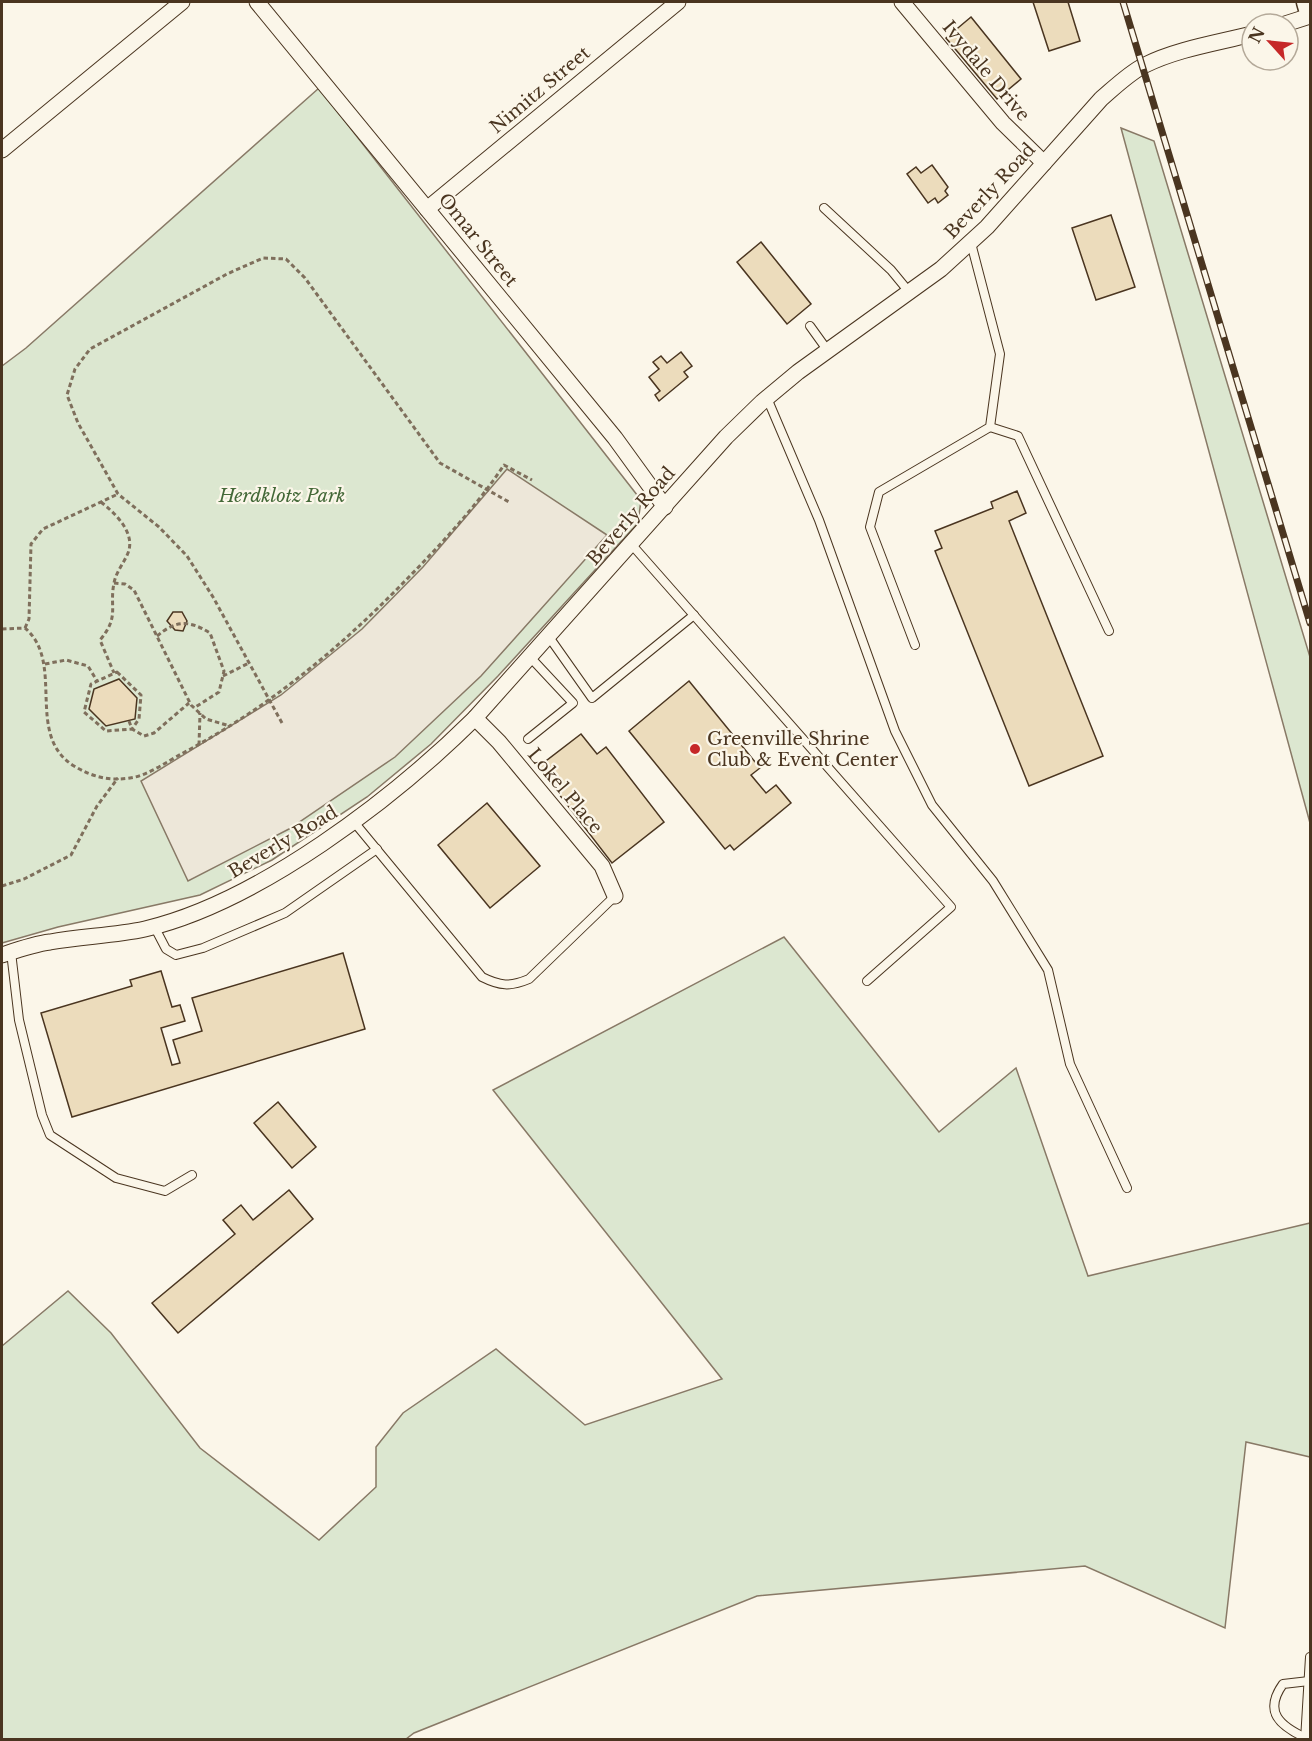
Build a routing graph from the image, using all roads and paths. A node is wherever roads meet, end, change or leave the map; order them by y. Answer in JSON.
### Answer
{"nodes":[{"id":1,"x":182,"y":2,"type":"edge"},
{"id":2,"x":257,"y":2,"type":"edge"},
{"id":3,"x":678,"y":2,"type":"edge"},
{"id":4,"x":902,"y":2,"type":"edge"},
{"id":5,"x":1308,"y":2,"type":"edge"},
{"id":6,"x":1311,"y":9,"type":"edge"},
{"id":7,"x":1240,"y":37,"type":"edge"},
{"id":8,"x":2,"y":150,"type":"edge"},
{"id":9,"x":1044,"y":163,"type":"junction"},
{"id":10,"x":824,"y":208,"type":"dead end"},
{"id":11,"x":427,"y":209,"type":"junction"},
{"id":12,"x":971,"y":241,"type":"junction"},
{"id":13,"x":910,"y":293,"type":"junction"},
{"id":14,"x":810,"y":326,"type":"dead end"},
{"id":15,"x":828,"y":351,"type":"junction"},
{"id":16,"x":767,"y":398,"type":"junction"},
{"id":17,"x":990,"y":427,"type":"junction"},
{"id":18,"x":532,"y":480,"type":"dead end"},
{"id":19,"x":487,"y":490,"type":"junction"},
{"id":20,"x":118,"y":494,"type":"junction"},
{"id":21,"x":101,"y":502,"type":"junction"},
{"id":22,"x":509,"y":502,"type":"dead end"},
{"id":23,"x":664,"y":507,"type":"junction"},
{"id":24,"x":632,"y":544,"type":"junction"},
{"id":25,"x":114,"y":583,"type":"junction"},
{"id":26,"x":694,"y":615,"type":"junction"},
{"id":27,"x":25,"y":628,"type":"junction"},
{"id":28,"x":2,"y":629,"type":"edge"},
{"id":29,"x":1109,"y":631,"type":"dead end"},
{"id":30,"x":157,"y":636,"type":"junction"},
{"id":31,"x":549,"y":637,"type":"junction"},
{"id":32,"x":915,"y":645,"type":"dead end"},
{"id":33,"x":530,"y":657,"type":"junction"},
{"id":34,"x":249,"y":663,"type":"junction"},
{"id":35,"x":45,"y":665,"type":"junction"},
{"id":36,"x":114,"y":673,"type":"junction"},
{"id":37,"x":223,"y":676,"type":"junction"},
{"id":38,"x":97,"y":681,"type":"junction"},
{"id":39,"x":269,"y":700,"type":"junction"},
{"id":40,"x":189,"y":703,"type":"junction"},
{"id":41,"x":194,"y":708,"type":"junction"},
{"id":42,"x":200,"y":713,"type":"junction"},
{"id":43,"x":475,"y":718,"type":"junction"},
{"id":44,"x":129,"y":721,"type":"dead end"},
{"id":45,"x":282,"y":723,"type":"dead end"},
{"id":46,"x":230,"y":726,"type":"junction"},
{"id":47,"x":132,"y":729,"type":"junction"},
{"id":48,"x":528,"y":739,"type":"dead end"},
{"id":49,"x":199,"y":744,"type":"junction"},
{"id":50,"x":118,"y":778,"type":"junction"},
{"id":51,"x":354,"y":822,"type":"junction"},
{"id":52,"x":377,"y":849,"type":"junction"},
{"id":53,"x":2,"y":886,"type":"edge"},
{"id":54,"x":615,"y":896,"type":"joint"},
{"id":55,"x":154,"y":926,"type":"junction"},
{"id":56,"x":6,"y":953,"type":"edge"},
{"id":57,"x":867,"y":981,"type":"dead end"},
{"id":58,"x":192,"y":1175,"type":"dead end"},
{"id":59,"x":1127,"y":1188,"type":"dead end"},
{"id":60,"x":1311,"y":1657,"type":"edge"},
{"id":61,"x":1309,"y":1681,"type":"edge"},
{"id":62,"x":1305,"y":1739,"type":"edge"}],
"edges":[{"from":1,"to":8,"type":"street"},
{"from":2,"to":11,"type":"street","name":"Omar Street"},
{"from":3,"to":11,"type":"street","name":"Nimitz Street"},
{"from":4,"to":9,"type":"street","name":"Ivydale Drive"},
{"from":5,"to":6,"type":"street"},
{"from":7,"to":9,"type":"street","name":"Beverly Road"},
{"from":9,"to":12,"type":"street","name":"Beverly Road"},
{"from":10,"to":13,"type":"lane"},
{"from":11,"to":23,"type":"street","name":"Omar Street"},
{"from":12,"to":13,"type":"street","name":"Beverly Road"},
{"from":12,"to":17,"type":"lane"},
{"from":13,"to":15,"type":"street","name":"Beverly Road"},
{"from":14,"to":15,"type":"lane"},
{"from":15,"to":16,"type":"street","name":"Beverly Road"},
{"from":16,"to":23,"type":"street","name":"Beverly Road"},
{"from":16,"to":59,"type":"lane"},
{"from":17,"to":29,"type":"lane"},
{"from":17,"to":32,"type":"lane"},
{"from":18,"to":19,"type":"path"},
{"from":19,"to":20,"type":"path"},
{"from":19,"to":22,"type":"path"},
{"from":19,"to":39,"type":"path"},
{"from":20,"to":21,"type":"path"},
{"from":20,"to":34,"type":"path"},
{"from":21,"to":25,"type":"path"},
{"from":21,"to":27,"type":"path"},
{"from":23,"to":24,"type":"street","name":"Beverly Road"},
{"from":24,"to":26,"type":"lane"},
{"from":24,"to":31,"type":"street","name":"Beverly Road"},
{"from":25,"to":30,"type":"path"},
{"from":25,"to":36,"type":"path"},
{"from":26,"to":31,"type":"lane"},
{"from":26,"to":57,"type":"lane"},
{"from":27,"to":28,"type":"path"},
{"from":27,"to":35,"type":"path"},
{"from":30,"to":37,"type":"path"},
{"from":30,"to":40,"type":"path"},
{"from":31,"to":33,"type":"street","name":"Beverly Road"},
{"from":33,"to":43,"type":"street","name":"Beverly Road"},
{"from":33,"to":48,"type":"lane"},
{"from":34,"to":37,"type":"path"},
{"from":34,"to":39,"type":"path"},
{"from":35,"to":38,"type":"path"},
{"from":35,"to":50,"type":"path"},
{"from":36,"to":38,"type":"path"},
{"from":36,"to":47,"type":"path"},
{"from":37,"to":41,"type":"path"},
{"from":38,"to":47,"type":"path"},
{"from":39,"to":45,"type":"path"},
{"from":39,"to":46,"type":"path"},
{"from":40,"to":41,"type":"path"},
{"from":40,"to":47,"type":"path"},
{"from":41,"to":42,"type":"path"},
{"from":42,"to":46,"type":"path"},
{"from":42,"to":49,"type":"path"},
{"from":43,"to":51,"type":"street","name":"Beverly Road"},
{"from":43,"to":54,"type":"street","name":"Lokel Place"},
{"from":44,"to":47,"type":"path"},
{"from":46,"to":49,"type":"path"},
{"from":49,"to":50,"type":"path"},
{"from":50,"to":53,"type":"path"},
{"from":51,"to":52,"type":"lane"},
{"from":51,"to":55,"type":"street","name":"Beverly Road"},
{"from":52,"to":54,"type":"lane"},
{"from":52,"to":55,"type":"lane"},
{"from":55,"to":56,"type":"street","name":"Beverly Road"},
{"from":56,"to":58,"type":"lane"},
{"from":60,"to":61,"type":"lane"},
{"from":61,"to":62,"type":"lane"},
{"from":61,"to":62,"type":"lane"}]}
